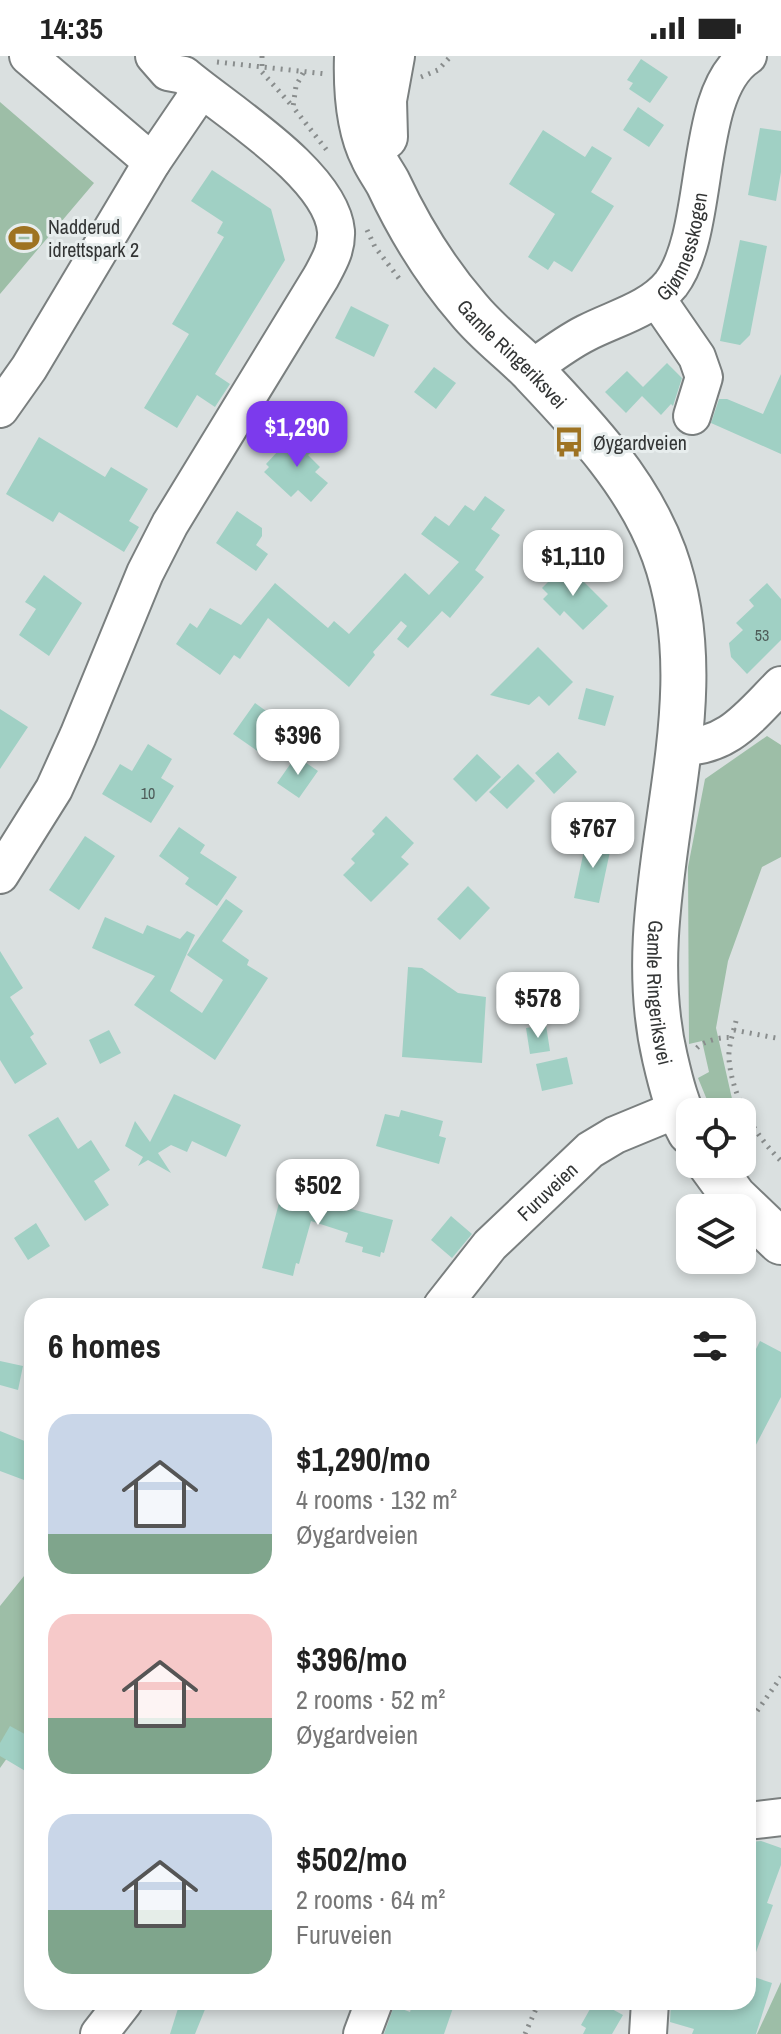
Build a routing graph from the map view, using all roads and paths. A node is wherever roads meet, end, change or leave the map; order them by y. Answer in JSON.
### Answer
{"nodes":[{"id":1,"x":28,"y":56,"type":"edge"},
{"id":2,"x":154,"y":56,"type":"edge"},
{"id":3,"x":262,"y":56,"type":"edge"},
{"id":4,"x":451,"y":56,"type":"edge"},
{"id":5,"x":748,"y":56,"type":"edge"},
{"id":6,"x":342,"y":65,"type":"edge"},
{"id":7,"x":262,"y":67,"type":"junction"},
{"id":8,"x":403,"y":68,"type":"edge"},
{"id":9,"x":192,"y":71,"type":"edge"},
{"id":10,"x":293,"y":107,"type":"dead end"},
{"id":11,"x":152,"y":162,"type":"junction"},
{"id":12,"x":386,"y":180,"type":"junction"},
{"id":13,"x":657,"y":299,"type":"junction"},
{"id":14,"x":530,"y":370,"type":"junction"},
{"id":15,"x":0,"y":409,"type":"edge"},
{"id":16,"x":692,"y":416,"type":"dead end"},
{"id":17,"x":781,"y":685,"type":"edge"},
{"id":18,"x":679,"y":747,"type":"junction"},
{"id":19,"x":0,"y":875,"type":"edge"},
{"id":20,"x":736,"y":1021,"type":"dead end"},
{"id":21,"x":734,"y":1030,"type":"junction"},
{"id":22,"x":732,"y":1038,"type":"junction"},
{"id":23,"x":781,"y":1039,"type":"edge"},
{"id":24,"x":700,"y":1044,"type":"dead end"},
{"id":25,"x":678,"y":1098,"type":"edge"},
{"id":26,"x":676,"y":1121,"type":"edge"},
{"id":27,"x":781,"y":1161,"type":"edge"},
{"id":28,"x":720,"y":1178,"type":"edge"},
{"id":29,"x":781,"y":1242,"type":"edge"},
{"id":30,"x":448,"y":1298,"type":"edge"},
{"id":31,"x":781,"y":1677,"type":"edge"},
{"id":32,"x":756,"y":1712,"type":"edge"},
{"id":33,"x":781,"y":1817,"type":"edge"},
{"id":34,"x":756,"y":1820,"type":"edge"},
{"id":35,"x":118,"y":2010,"type":"edge"},
{"id":36,"x":371,"y":2010,"type":"edge"},
{"id":37,"x":536,"y":2010,"type":"edge"},
{"id":38,"x":650,"y":2010,"type":"edge"},
{"id":39,"x":99,"y":2034,"type":"edge"},
{"id":40,"x":362,"y":2034,"type":"edge"},
{"id":41,"x":525,"y":2034,"type":"edge"},
{"id":42,"x":648,"y":2034,"type":"edge"}],
"edges":[{"from":1,"to":11,"type":"street"},
{"from":2,"to":9,"type":"street"},
{"from":3,"to":7,"type":"path"},
{"from":4,"to":8,"type":"path"},
{"from":5,"to":13,"type":"street","name":"Gjønnesskogen"},
{"from":6,"to":7,"type":"path"},
{"from":6,"to":12,"type":"main road","name":"Gamle Ringeriksvei"},
{"from":7,"to":9,"type":"path"},
{"from":7,"to":10,"type":"path"},
{"from":8,"to":12,"type":"main road","name":"Gamle Ringeriksvei"},
{"from":9,"to":11,"type":"street"},
{"from":9,"to":19,"type":"street"},
{"from":11,"to":15,"type":"street"},
{"from":12,"to":14,"type":"main road","name":"Gamle Ringeriksvei"},
{"from":13,"to":14,"type":"street","name":"Gjønnesskogen"},
{"from":13,"to":16,"type":"street"},
{"from":14,"to":18,"type":"main road","name":"Gamle Ringeriksvei"},
{"from":17,"to":18,"type":"street"},
{"from":18,"to":25,"type":"main road","name":"Gamle Ringeriksvei"},
{"from":20,"to":21,"type":"path"},
{"from":21,"to":22,"type":"path"},
{"from":21,"to":23,"type":"path"},
{"from":22,"to":24,"type":"path"},
{"from":22,"to":27,"type":"path"},
{"from":26,"to":30,"type":"street","name":"Furuveien"},
{"from":28,"to":29,"type":"main road"},
{"from":31,"to":32,"type":"path"},
{"from":33,"to":34,"type":"street"},
{"from":35,"to":39,"type":"street"},
{"from":36,"to":40,"type":"street"},
{"from":37,"to":41,"type":"path"},
{"from":38,"to":42,"type":"street"}]}
